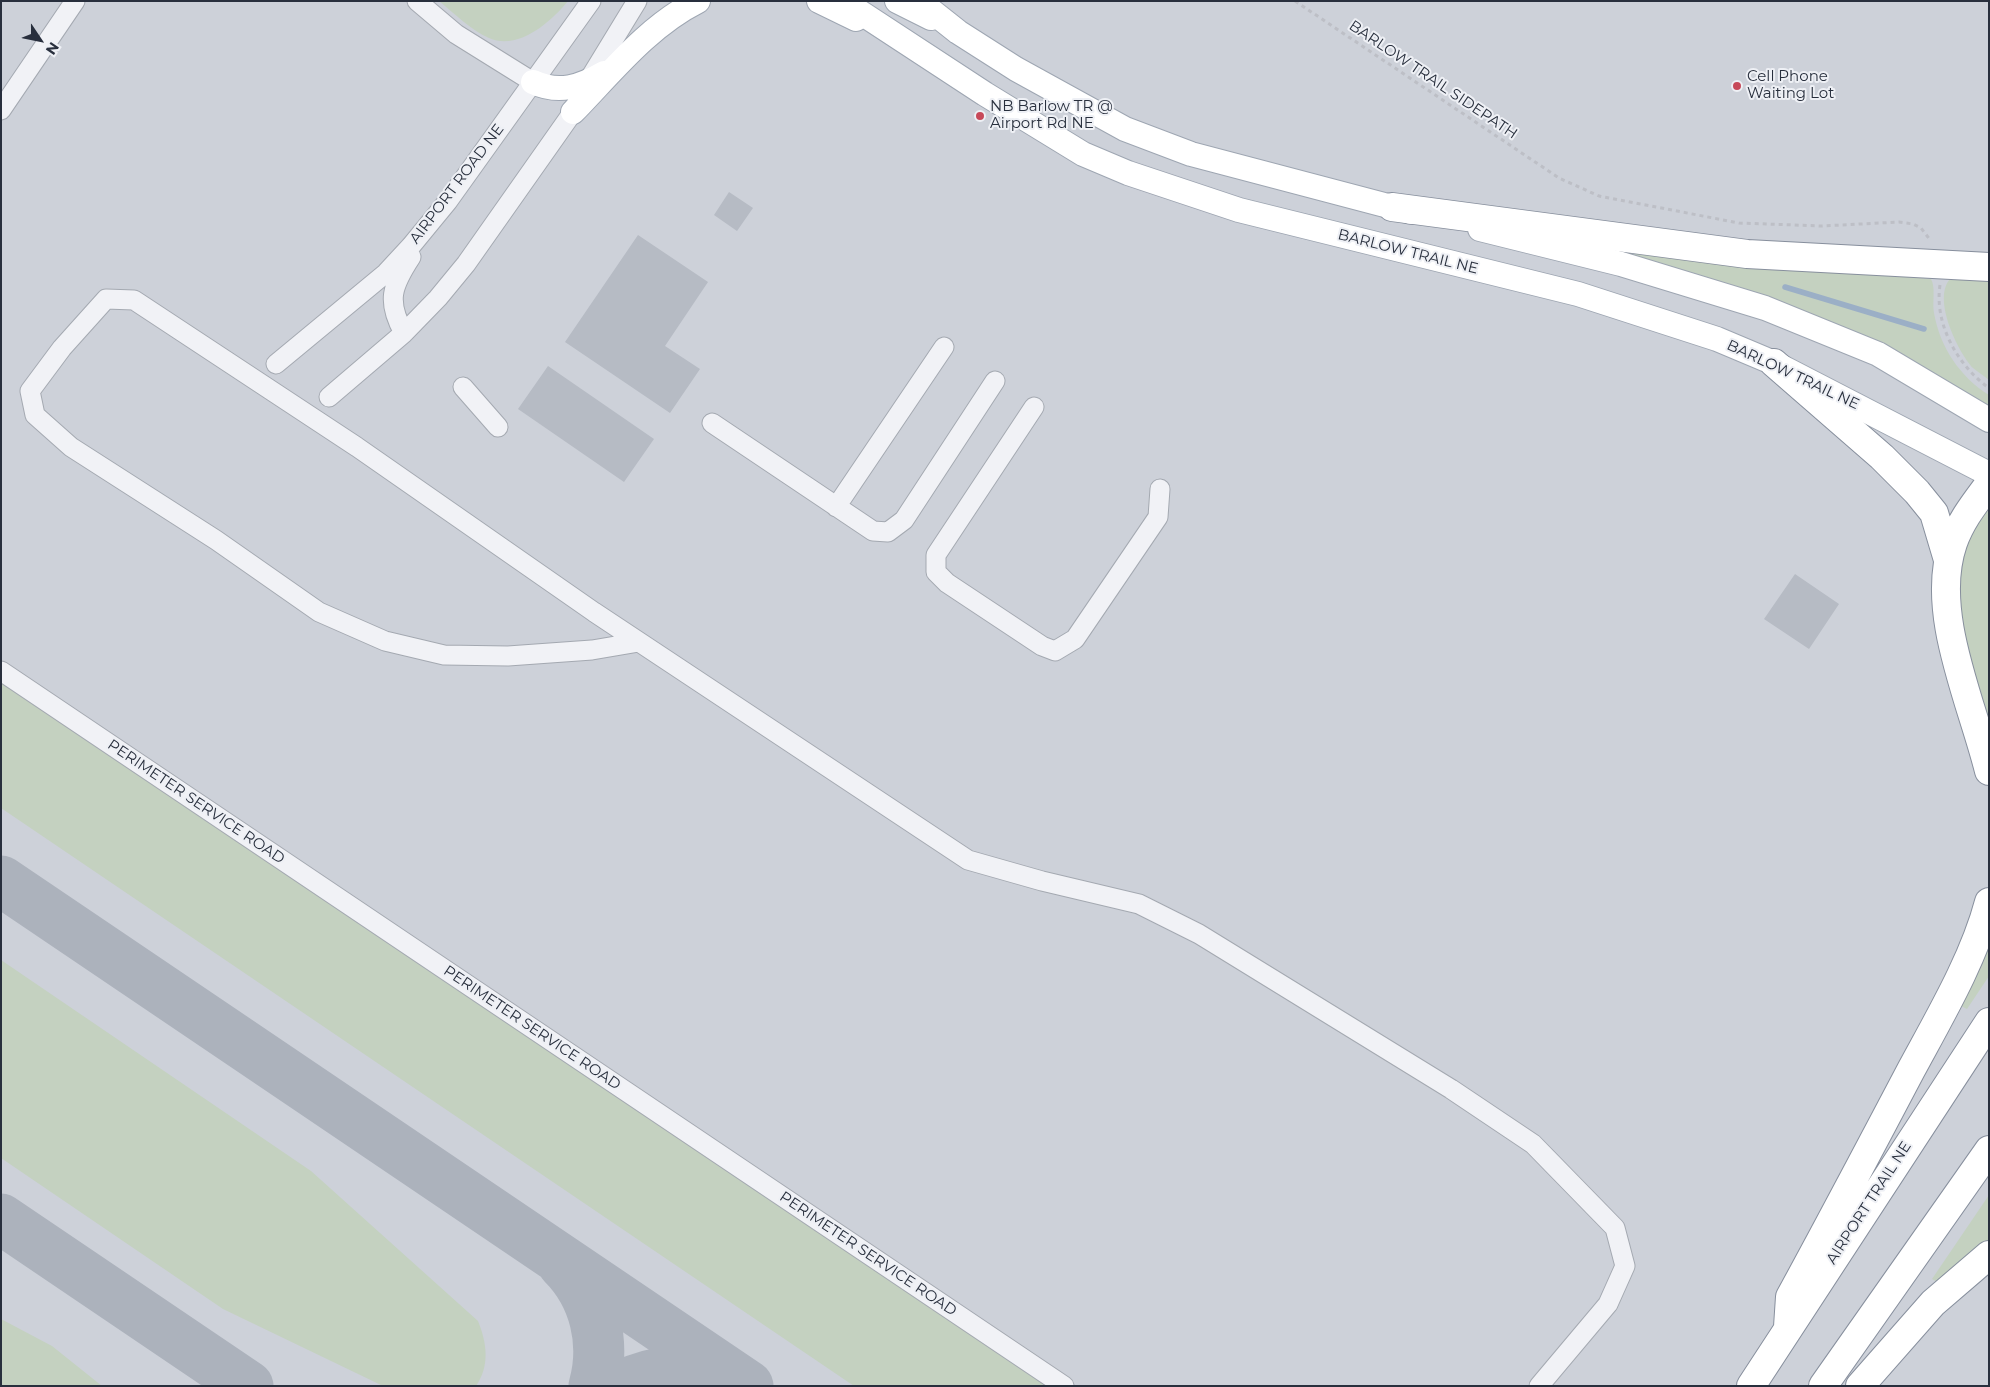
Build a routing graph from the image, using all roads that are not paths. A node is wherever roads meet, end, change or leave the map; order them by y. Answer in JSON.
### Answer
{"nodes":[{"id":1,"x":75,"y":1,"type":"edge"},
{"id":2,"x":417,"y":1,"type":"edge"},
{"id":3,"x":591,"y":1,"type":"edge"},
{"id":4,"x":637,"y":1,"type":"edge"},
{"id":5,"x":698,"y":1,"type":"edge"},
{"id":6,"x":819,"y":1,"type":"edge"},
{"id":7,"x":843,"y":1,"type":"edge"},
{"id":8,"x":897,"y":1,"type":"edge"},
{"id":9,"x":919,"y":1,"type":"edge"},
{"id":10,"x":958,"y":32,"type":"junction"},
{"id":11,"x":638,"y":46,"type":"junction"},
{"id":12,"x":914,"y":48,"type":"junction"},
{"id":13,"x":533,"y":82,"type":"junction"},
{"id":14,"x":587,"y":83,"type":"junction"},
{"id":15,"x":1,"y":110,"type":"edge"},
{"id":16,"x":572,"y":112,"type":"junction"},
{"id":17,"x":448,"y":201,"type":"junction"},
{"id":18,"x":1392,"y":207,"type":"junction"},
{"id":19,"x":1989,"y":267,"type":"edge"},
{"id":20,"x":404,"y":333,"type":"junction"},
{"id":21,"x":944,"y":347,"type":"dead end"},
{"id":22,"x":1774,"y":363,"type":"junction"},
{"id":23,"x":276,"y":364,"type":"dead end"},
{"id":24,"x":995,"y":381,"type":"dead end"},
{"id":25,"x":463,"y":387,"type":"dead end"},
{"id":26,"x":329,"y":397,"type":"dead end"},
{"id":27,"x":1034,"y":406,"type":"dead end"},
{"id":28,"x":1989,"y":420,"type":"edge"},
{"id":29,"x":712,"y":423,"type":"dead end"},
{"id":30,"x":498,"y":427,"type":"dead end"},
{"id":31,"x":1989,"y":474,"type":"edge"},
{"id":32,"x":1989,"y":484,"type":"edge"},
{"id":33,"x":1160,"y":489,"type":"dead end"},
{"id":34,"x":836,"y":507,"type":"junction"},
{"id":35,"x":1948,"y":560,"type":"junction"},
{"id":36,"x":639,"y":642,"type":"junction"},
{"id":37,"x":1,"y":671,"type":"edge"},
{"id":38,"x":1989,"y":771,"type":"edge"},
{"id":39,"x":1989,"y":902,"type":"edge"},
{"id":40,"x":1989,"y":1022,"type":"edge"},
{"id":41,"x":1989,"y":1150,"type":"edge"},
{"id":42,"x":1989,"y":1255,"type":"edge"},
{"id":43,"x":1788,"y":1327,"type":"junction"},
{"id":44,"x":1064,"y":1386,"type":"edge"},
{"id":45,"x":1539,"y":1386,"type":"edge"},
{"id":46,"x":1751,"y":1386,"type":"edge"},
{"id":47,"x":1823,"y":1386,"type":"edge"},
{"id":48,"x":1860,"y":1386,"type":"edge"}],
"edges":[{"from":1,"to":15,"type":"street"},
{"from":2,"to":13,"type":"street"},
{"from":3,"to":13,"type":"street","name":"AIRPORT ROAD NE"},
{"from":4,"to":14,"type":"street"},
{"from":5,"to":11,"type":"main road"},
{"from":6,"to":12,"type":"main road"},
{"from":7,"to":12,"type":"main road","name":"BARLOW TRAIL NE"},
{"from":8,"to":10,"type":"main road"},
{"from":9,"to":10,"type":"main road"},
{"from":10,"to":18,"type":"main road"},
{"from":11,"to":14,"type":"main road"},
{"from":11,"to":16,"type":"main road"},
{"from":12,"to":22,"type":"main road","name":"BARLOW TRAIL NE"},
{"from":13,"to":14,"type":"main road"},
{"from":13,"to":17,"type":"street","name":"AIRPORT ROAD NE"},
{"from":14,"to":16,"type":"street"},
{"from":16,"to":20,"type":"street"},
{"from":17,"to":20,"type":"street"},
{"from":17,"to":23,"type":"street","name":"AIRPORT ROAD NE"},
{"from":18,"to":19,"type":"highway"},
{"from":18,"to":28,"type":"main road"},
{"from":20,"to":26,"type":"street"},
{"from":21,"to":34,"type":"street"},
{"from":22,"to":31,"type":"main road","name":"BARLOW TRAIL NE"},
{"from":22,"to":35,"type":"highway"},
{"from":24,"to":34,"type":"street"},
{"from":25,"to":30,"type":"street"},
{"from":27,"to":33,"type":"street"},
{"from":29,"to":34,"type":"street"},
{"from":32,"to":35,"type":"highway"},
{"from":35,"to":38,"type":"highway"},
{"from":36,"to":36,"type":"street"},
{"from":36,"to":45,"type":"street"},
{"from":37,"to":44,"type":"street","name":"PERIMETER SERVICE ROAD"},
{"from":39,"to":43,"type":"highway"},
{"from":40,"to":43,"type":"highway","name":"AIRPORT TRAIL NE"},
{"from":41,"to":47,"type":"highway"},
{"from":42,"to":48,"type":"highway"},
{"from":43,"to":46,"type":"highway","name":"AIRPORT TRAIL NE"}]}
